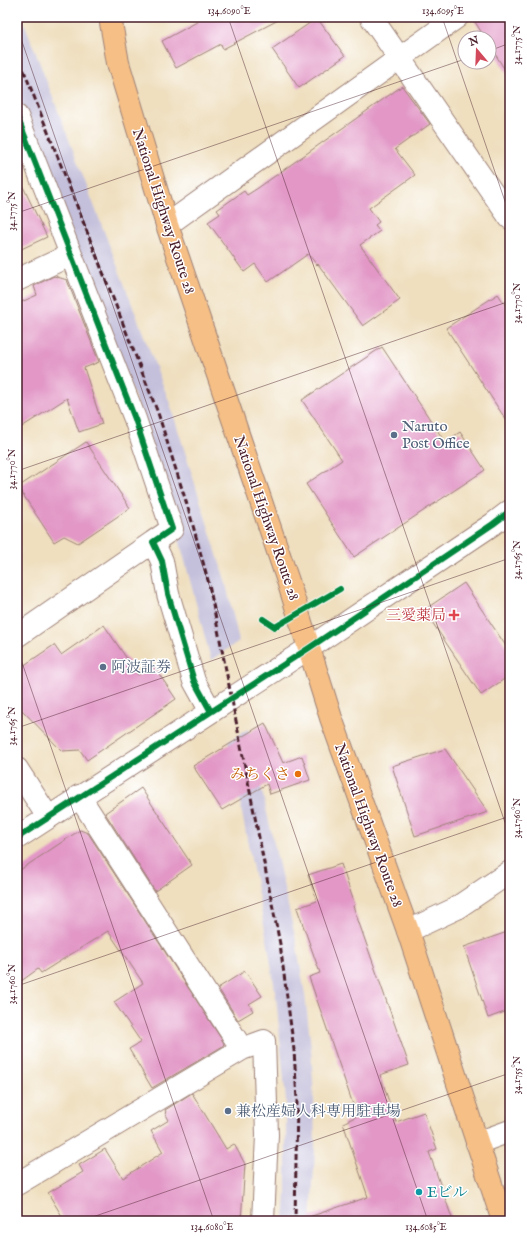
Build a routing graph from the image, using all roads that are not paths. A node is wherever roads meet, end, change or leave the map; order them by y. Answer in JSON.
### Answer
{"nodes":[{"id":1,"x":110,"y":17,"type":"edge"},
{"id":2,"x":371,"y":17,"type":"edge"},
{"id":3,"x":457,"y":17,"type":"edge"},
{"id":4,"x":399,"y":58,"type":"junction"},
{"id":5,"x":17,"y":116,"type":"edge"},
{"id":6,"x":510,"y":218,"type":"edge"},
{"id":7,"x":167,"y":225,"type":"junction"},
{"id":8,"x":70,"y":255,"type":"junction"},
{"id":9,"x":17,"y":280,"type":"edge"},
{"id":10,"x":510,"y":511,"type":"edge"},
{"id":11,"x":152,"y":542,"type":"junction"},
{"id":12,"x":17,"y":636,"type":"edge"},
{"id":13,"x":309,"y":648,"type":"junction"},
{"id":14,"x":210,"y":710,"type":"junction"},
{"id":15,"x":17,"y":769,"type":"edge"},
{"id":16,"x":79,"y":796,"type":"junction"},
{"id":17,"x":48,"y":817,"type":"junction"},
{"id":18,"x":17,"y":838,"type":"edge"},
{"id":19,"x":510,"y":872,"type":"edge"},
{"id":20,"x":408,"y":931,"type":"junction"},
{"id":21,"x":242,"y":1049,"type":"junction"},
{"id":22,"x":510,"y":1130,"type":"edge"},
{"id":23,"x":477,"y":1143,"type":"junction"},
{"id":24,"x":17,"y":1184,"type":"edge"},
{"id":25,"x":263,"y":1221,"type":"edge"},
{"id":26,"x":503,"y":1221,"type":"edge"}],
"edges":[{"from":1,"to":7,"type":"highway","name":"National Highway Route 28"},
{"from":2,"to":4,"type":"street"},
{"from":3,"to":4,"type":"street"},
{"from":4,"to":6,"type":"street"},
{"from":4,"to":7,"type":"street"},
{"from":5,"to":8,"type":"street"},
{"from":7,"to":13,"type":"highway","name":"National Highway Route 28"},
{"from":8,"to":9,"type":"street"},
{"from":8,"to":11,"type":"street"},
{"from":10,"to":13,"type":"street"},
{"from":11,"to":12,"type":"street"},
{"from":11,"to":14,"type":"street"},
{"from":13,"to":14,"type":"street"},
{"from":13,"to":20,"type":"highway","name":"National Highway Route 28"},
{"from":14,"to":16,"type":"street"},
{"from":15,"to":17,"type":"street"},
{"from":16,"to":17,"type":"street"},
{"from":16,"to":21,"type":"street"},
{"from":17,"to":18,"type":"street"},
{"from":19,"to":20,"type":"street"},
{"from":20,"to":23,"type":"highway","name":"National Highway Route 28"},
{"from":21,"to":24,"type":"street"},
{"from":21,"to":25,"type":"street"},
{"from":22,"to":23,"type":"street"},
{"from":23,"to":26,"type":"highway","name":"National Highway Route 28"}]}
